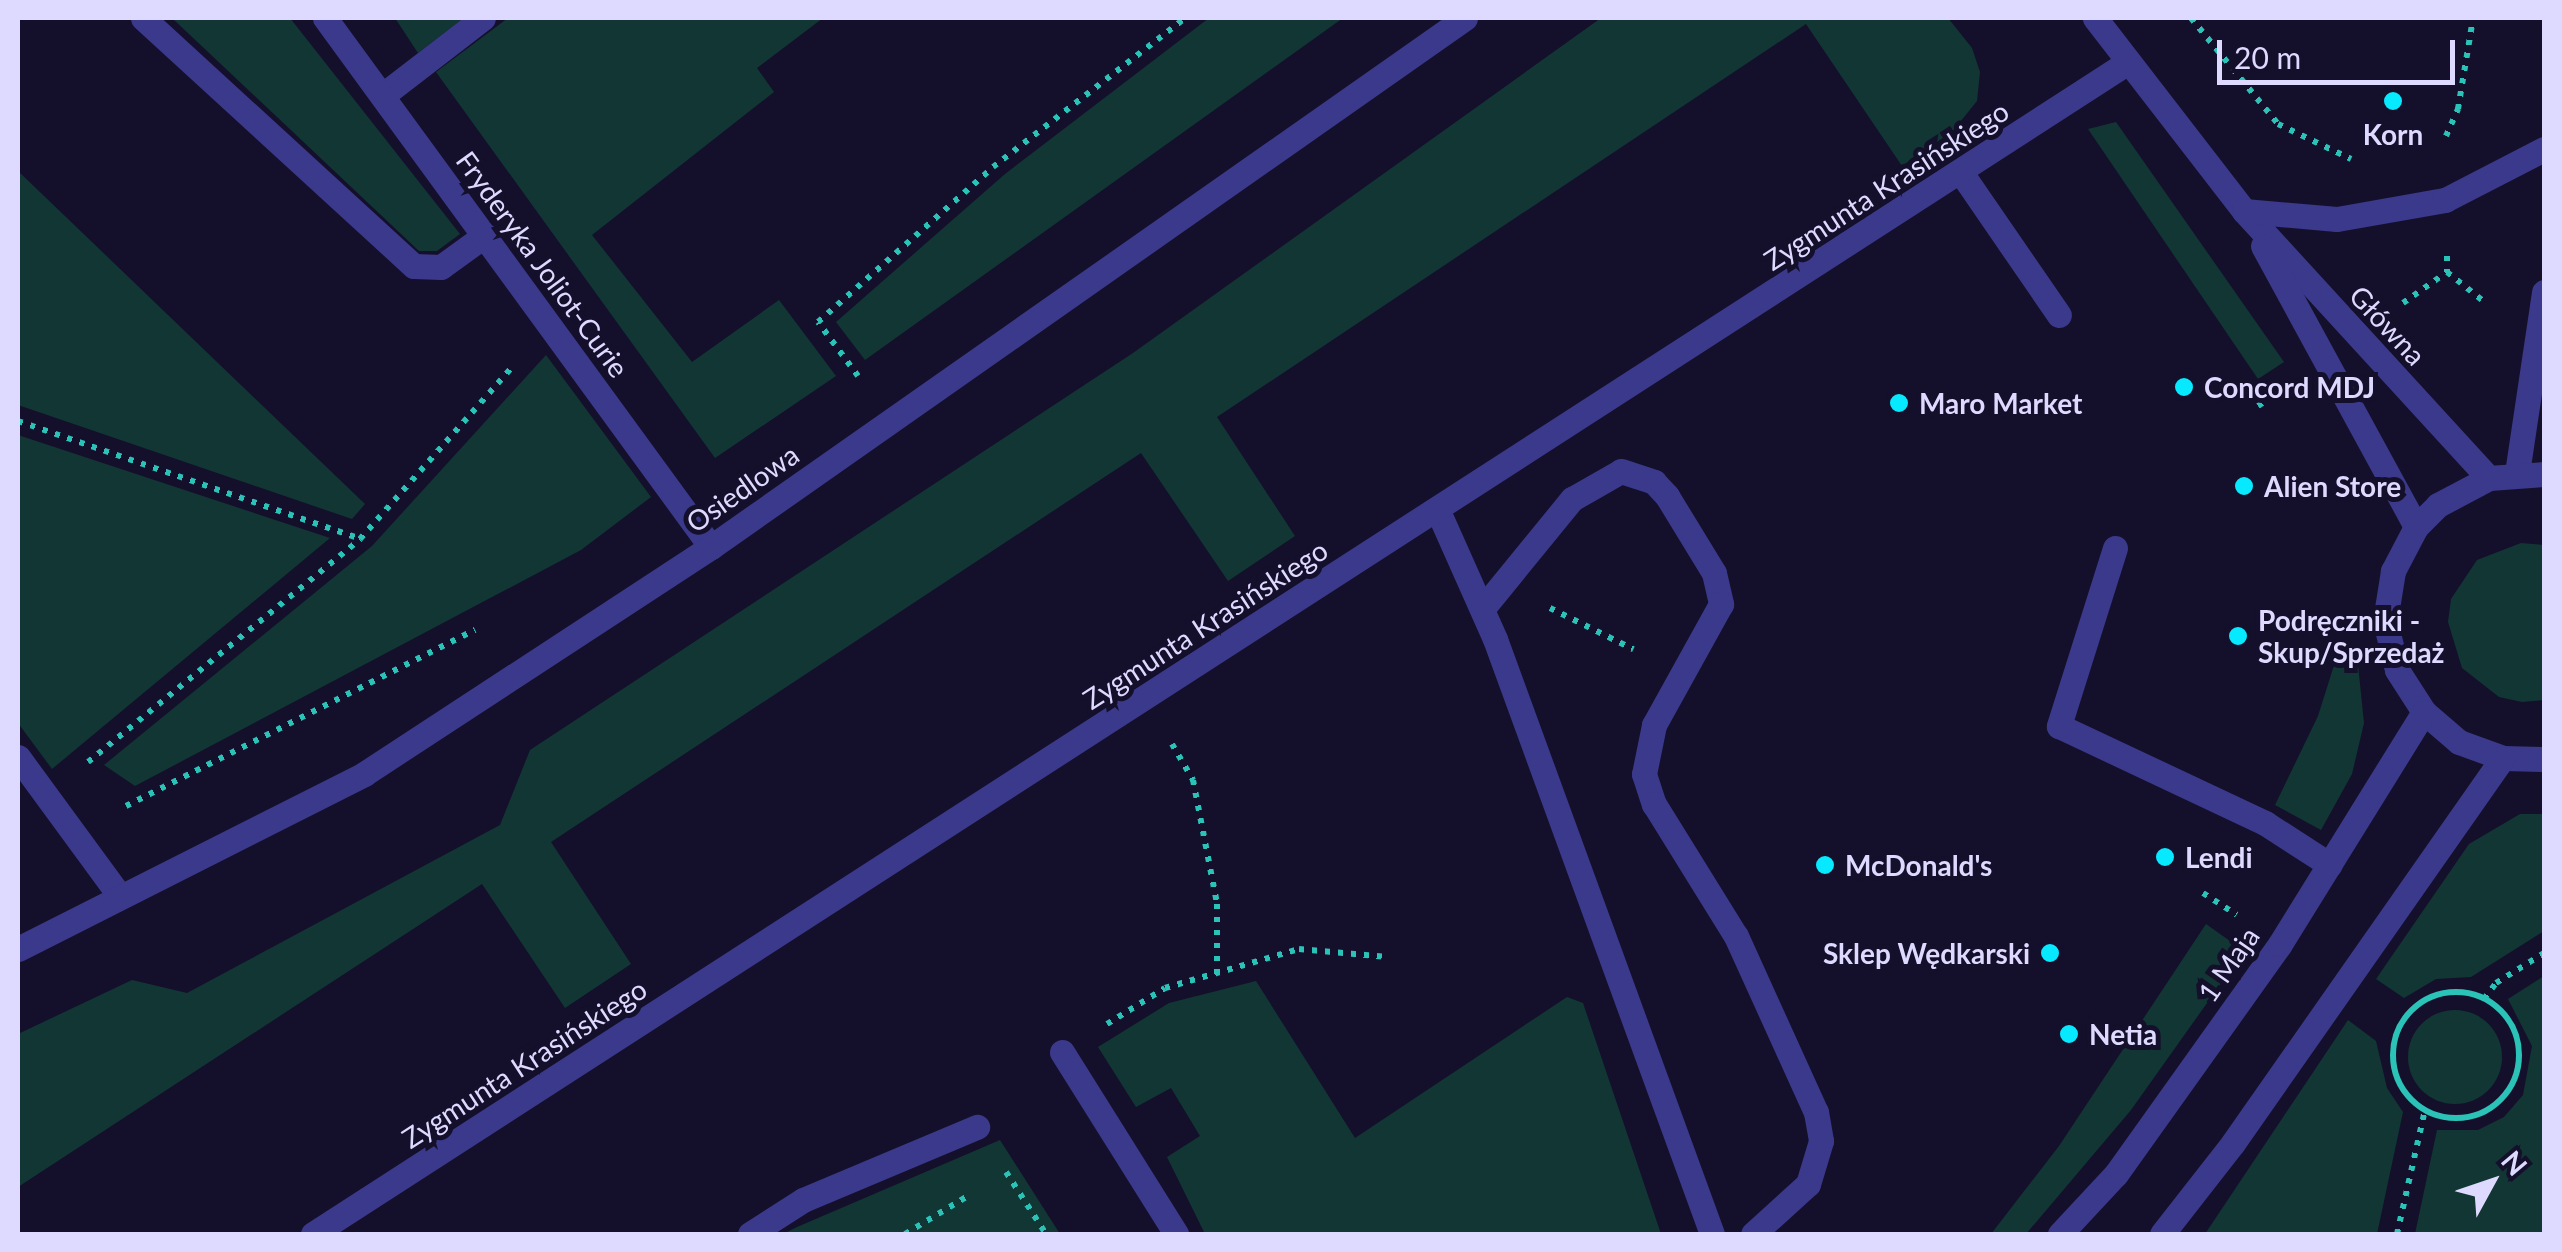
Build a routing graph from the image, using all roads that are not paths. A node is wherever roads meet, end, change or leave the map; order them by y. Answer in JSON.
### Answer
{"nodes":[{"id":1,"x":143,"y":18,"type":"edge"},
{"id":2,"x":326,"y":18,"type":"edge"},
{"id":3,"x":483,"y":18,"type":"edge"},
{"id":4,"x":1465,"y":18,"type":"edge"},
{"id":5,"x":2095,"y":18,"type":"edge"},
{"id":6,"x":2128,"y":62,"type":"junction"},
{"id":7,"x":383,"y":95,"type":"junction"},
{"id":8,"x":2544,"y":149,"type":"edge"},
{"id":9,"x":1962,"y":174,"type":"junction"},
{"id":10,"x":2244,"y":211,"type":"junction"},
{"id":11,"x":485,"y":235,"type":"junction"},
{"id":12,"x":2544,"y":292,"type":"edge"},
{"id":13,"x":2059,"y":314,"type":"dead end"},
{"id":14,"x":2517,"y":473,"type":"junction"},
{"id":15,"x":2544,"y":474,"type":"edge"},
{"id":16,"x":2489,"y":478,"type":"junction"},
{"id":17,"x":1438,"y":511,"type":"junction"},
{"id":18,"x":2416,"y":527,"type":"junction"},
{"id":19,"x":711,"y":547,"type":"junction"},
{"id":20,"x":2115,"y":548,"type":"dead end"},
{"id":21,"x":1483,"y":608,"type":"junction"},
{"id":22,"x":2424,"y":712,"type":"junction"},
{"id":23,"x":18,"y":757,"type":"edge"},
{"id":24,"x":2504,"y":758,"type":"junction"},
{"id":25,"x":2544,"y":759,"type":"edge"},
{"id":26,"x":2330,"y":865,"type":"junction"},
{"id":27,"x":118,"y":895,"type":"junction"},
{"id":28,"x":18,"y":949,"type":"edge"},
{"id":29,"x":1062,"y":1052,"type":"dead end"},
{"id":30,"x":977,"y":1127,"type":"dead end"},
{"id":31,"x":1171,"y":1233,"type":"edge"},
{"id":32,"x":313,"y":1234,"type":"edge"},
{"id":33,"x":750,"y":1234,"type":"edge"},
{"id":34,"x":1712,"y":1234,"type":"edge"},
{"id":35,"x":1753,"y":1234,"type":"edge"},
{"id":36,"x":2060,"y":1234,"type":"edge"},
{"id":37,"x":2162,"y":1234,"type":"edge"}],
"edges":[{"from":1,"to":11,"type":"street"},
{"from":2,"to":7,"type":"street","name":"Fryderyka Joliot-Curie"},
{"from":3,"to":7,"type":"street"},
{"from":4,"to":19,"type":"street","name":"Osiedlowa"},
{"from":5,"to":6,"type":"street","name":"Główna"},
{"from":6,"to":9,"type":"street","name":"Zygmunta Krasińskiego"},
{"from":6,"to":10,"type":"street","name":"Główna"},
{"from":7,"to":11,"type":"street","name":"Fryderyka Joliot-Curie"},
{"from":8,"to":10,"type":"street"},
{"from":9,"to":13,"type":"street"},
{"from":9,"to":17,"type":"street","name":"Zygmunta Krasińskiego"},
{"from":10,"to":16,"type":"street","name":"Główna"},
{"from":10,"to":18,"type":"street","name":"Główna"},
{"from":11,"to":19,"type":"street","name":"Fryderyka Joliot-Curie"},
{"from":12,"to":14,"type":"street"},
{"from":14,"to":15,"type":"street"},
{"from":14,"to":16,"type":"street"},
{"from":16,"to":18,"type":"street"},
{"from":17,"to":21,"type":"street"},
{"from":17,"to":32,"type":"street","name":"Zygmunta Krasińskiego"},
{"from":18,"to":22,"type":"street"},
{"from":19,"to":27,"type":"street","name":"Osiedlowa"},
{"from":20,"to":26,"type":"street"},
{"from":21,"to":34,"type":"street"},
{"from":21,"to":35,"type":"street"},
{"from":22,"to":24,"type":"street"},
{"from":22,"to":26,"type":"street","name":"1 Maja"},
{"from":23,"to":27,"type":"street"},
{"from":24,"to":25,"type":"street"},
{"from":24,"to":37,"type":"street"},
{"from":26,"to":36,"type":"street","name":"1 Maja"},
{"from":27,"to":28,"type":"street","name":"Osiedlowa"},
{"from":29,"to":31,"type":"street"},
{"from":30,"to":33,"type":"street"}]}
